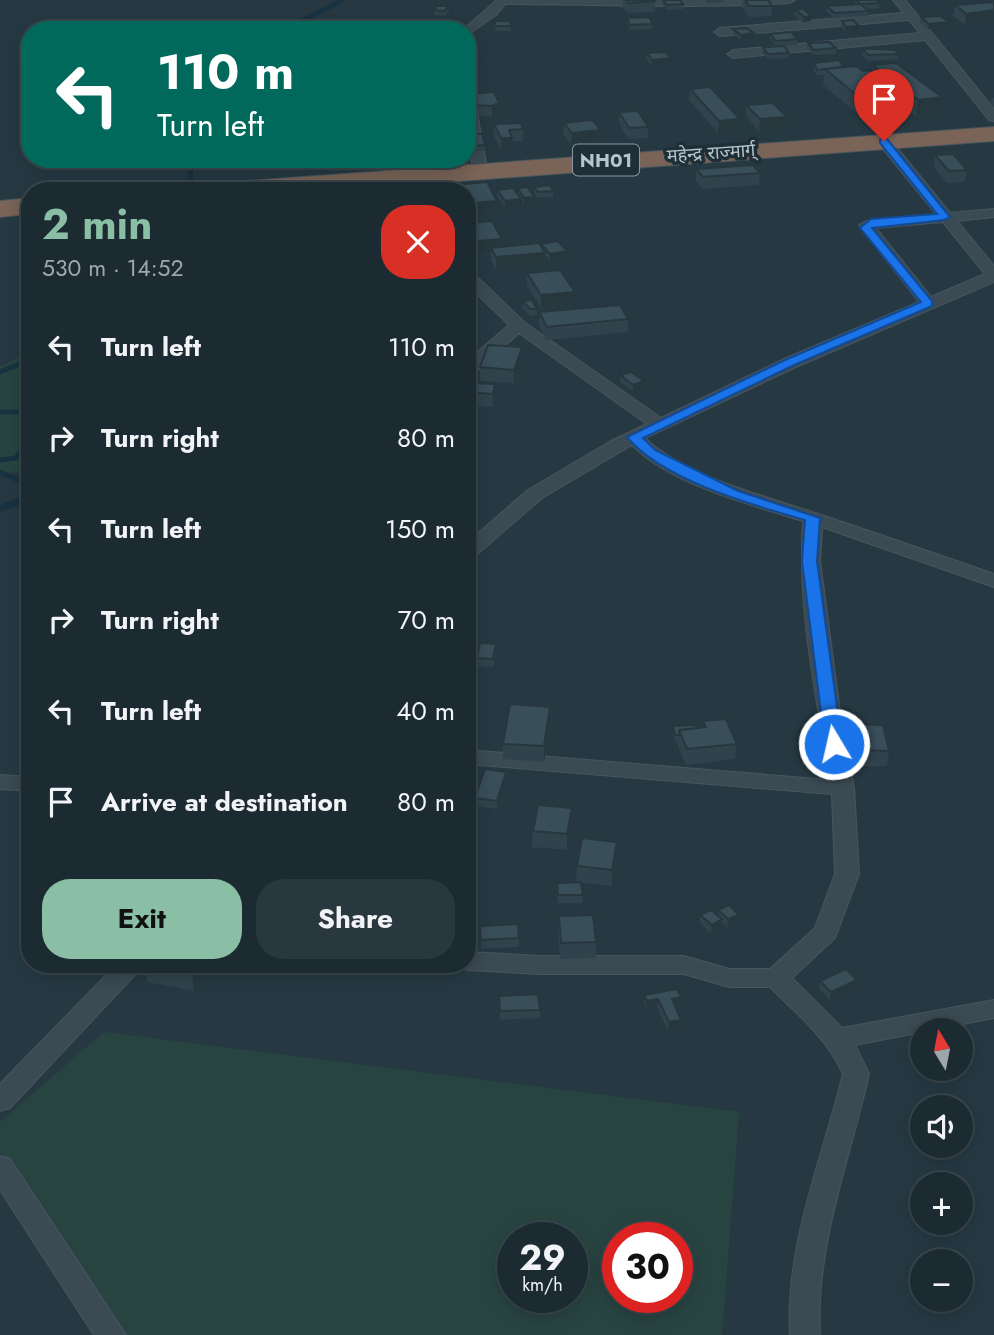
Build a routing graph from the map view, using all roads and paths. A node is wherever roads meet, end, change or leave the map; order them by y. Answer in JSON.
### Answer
{"nodes":[{"id":1,"x":789,"y":0,"type":"edge"},
{"id":2,"x":898,"y":0,"type":"edge"},
{"id":3,"x":503,"y":1,"type":"edge"},
{"id":4,"x":913,"y":16,"type":"junction"},
{"id":5,"x":476,"y":24,"type":"edge"},
{"id":6,"x":720,"y":32,"type":"dead end"},
{"id":7,"x":930,"y":36,"type":"junction"},
{"id":8,"x":733,"y":54,"type":"dead end"},
{"id":9,"x":994,"y":117,"type":"edge"},
{"id":10,"x":994,"y":134,"type":"edge"},
{"id":11,"x":884,"y":141,"type":"junction"},
{"id":12,"x":476,"y":145,"type":"edge"},
{"id":13,"x":480,"y":169,"type":"junction"},
{"id":14,"x":402,"y":182,"type":"edge"},
{"id":15,"x":21,"y":207,"type":"edge"},
{"id":16,"x":0,"y":209,"type":"edge"},
{"id":17,"x":994,"y":214,"type":"edge"},
{"id":18,"x":944,"y":217,"type":"junction"},
{"id":19,"x":994,"y":276,"type":"edge"},
{"id":20,"x":476,"y":284,"type":"edge"},
{"id":21,"x":928,"y":303,"type":"junction"},
{"id":22,"x":518,"y":325,"type":"junction"},
{"id":23,"x":476,"y":362,"type":"edge"},
{"id":24,"x":658,"y":425,"type":"junction"},
{"id":25,"x":634,"y":437,"type":"junction"},
{"id":26,"x":813,"y":518,"type":"junction"},
{"id":27,"x":476,"y":545,"type":"edge"},
{"id":28,"x":994,"y":580,"type":"edge"},
{"id":29,"x":476,"y":758,"type":"edge"},
{"id":30,"x":0,"y":782,"type":"edge"},
{"id":31,"x":21,"y":783,"type":"edge"},
{"id":32,"x":843,"y":788,"type":"junction"},
{"id":33,"x":476,"y":961,"type":"edge"},
{"id":34,"x":123,"y":973,"type":"edge"},
{"id":35,"x":776,"y":978,"type":"junction"},
{"id":36,"x":994,"y":1009,"type":"edge"},
{"id":37,"x":839,"y":1038,"type":"junction"},
{"id":38,"x":0,"y":1101,"type":"edge"},
{"id":39,"x":0,"y":1167,"type":"edge"},
{"id":40,"x":111,"y":1335,"type":"edge"},
{"id":41,"x":805,"y":1335,"type":"edge"}],
"edges":[{"from":1,"to":3,"type":"street"},
{"from":2,"to":4,"type":"street"},
{"from":3,"to":5,"type":"street"},
{"from":4,"to":6,"type":"street"},
{"from":4,"to":7,"type":"street"},
{"from":7,"to":8,"type":"street"},
{"from":7,"to":9,"type":"street"},
{"from":10,"to":11,"type":"highway","name":"महेन्द्र राज्मार्ग्","number":"NH01"},
{"from":11,"to":13,"type":"highway","name":"महेन्द्र राज्मार्ग्","number":"NH01"},
{"from":11,"to":18,"type":"street"},
{"from":12,"to":13,"type":"street"},
{"from":13,"to":14,"type":"highway","name":"महेन्द्र राज्मार्ग्","number":"NH01"},
{"from":15,"to":16,"type":"highway"},
{"from":17,"to":18,"type":"street"},
{"from":18,"to":19,"type":"street"},
{"from":18,"to":21,"type":"street"},
{"from":19,"to":21,"type":"street"},
{"from":20,"to":22,"type":"street"},
{"from":21,"to":24,"type":"street"},
{"from":22,"to":23,"type":"street"},
{"from":22,"to":24,"type":"street"},
{"from":24,"to":25,"type":"street"},
{"from":25,"to":26,"type":"street"},
{"from":25,"to":27,"type":"street"},
{"from":26,"to":28,"type":"street"},
{"from":26,"to":32,"type":"street"},
{"from":29,"to":32,"type":"street"},
{"from":30,"to":31,"type":"street"},
{"from":32,"to":35,"type":"street"},
{"from":33,"to":35,"type":"street"},
{"from":34,"to":38,"type":"street"},
{"from":35,"to":37,"type":"street"},
{"from":36,"to":37,"type":"street"},
{"from":37,"to":41,"type":"street"},
{"from":39,"to":40,"type":"street"}]}
